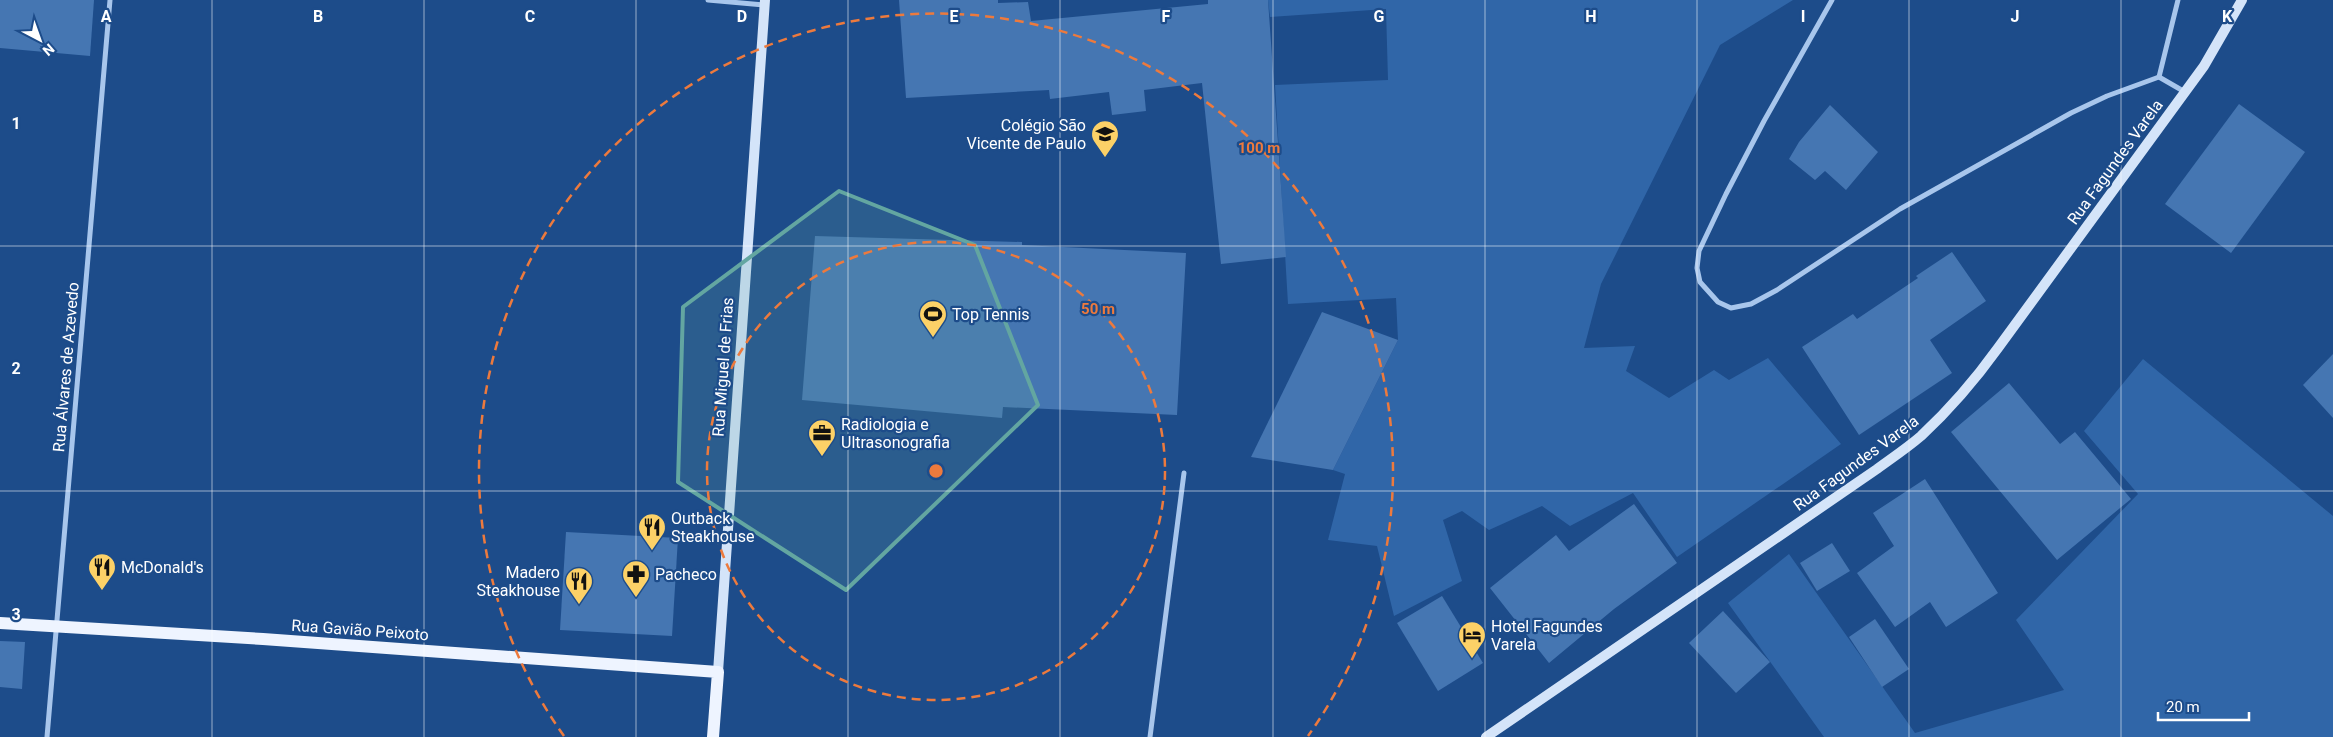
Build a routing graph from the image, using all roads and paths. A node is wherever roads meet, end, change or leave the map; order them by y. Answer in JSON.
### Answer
{"nodes":[{"id":1,"x":110,"y":0,"type":"edge"},
{"id":2,"x":708,"y":0,"type":"edge"},
{"id":3,"x":1832,"y":0,"type":"edge"},
{"id":4,"x":2178,"y":0,"type":"edge"},
{"id":5,"x":2242,"y":0,"type":"edge"},
{"id":6,"x":764,"y":2,"type":"edge"},
{"id":7,"x":2160,"y":77,"type":"junction"},
{"id":8,"x":2185,"y":92,"type":"junction"},
{"id":9,"x":1184,"y":473,"type":"dead end"},
{"id":10,"x":0,"y":623,"type":"edge"},
{"id":11,"x":56,"y":627,"type":"junction"},
{"id":12,"x":718,"y":672,"type":"junction"},
{"id":13,"x":47,"y":737,"type":"edge"},
{"id":14,"x":713,"y":737,"type":"edge"},
{"id":15,"x":1150,"y":737,"type":"edge"},
{"id":16,"x":1486,"y":737,"type":"edge"}],
"edges":[{"from":1,"to":11,"type":"street","name":"Rua Álvares de Azevedo"},
{"from":2,"to":6,"type":"street"},
{"from":3,"to":7,"type":"street"},
{"from":4,"to":7,"type":"street"},
{"from":5,"to":8,"type":"main road","name":"Rua Fagundes Varela"},
{"from":6,"to":12,"type":"main road","name":"Rua Miguel de Frias"},
{"from":7,"to":8,"type":"street"},
{"from":8,"to":16,"type":"main road","name":"Rua Fagundes Varela"},
{"from":9,"to":15,"type":"street"},
{"from":10,"to":11,"type":"main road","name":"Rua Gavião Peixoto"},
{"from":11,"to":12,"type":"main road","name":"Rua Gavião Peixoto"},
{"from":11,"to":13,"type":"street","name":"Rua Álvares de Azevedo"},
{"from":12,"to":14,"type":"main road","name":"Rua Miguel de Frias"}]}
